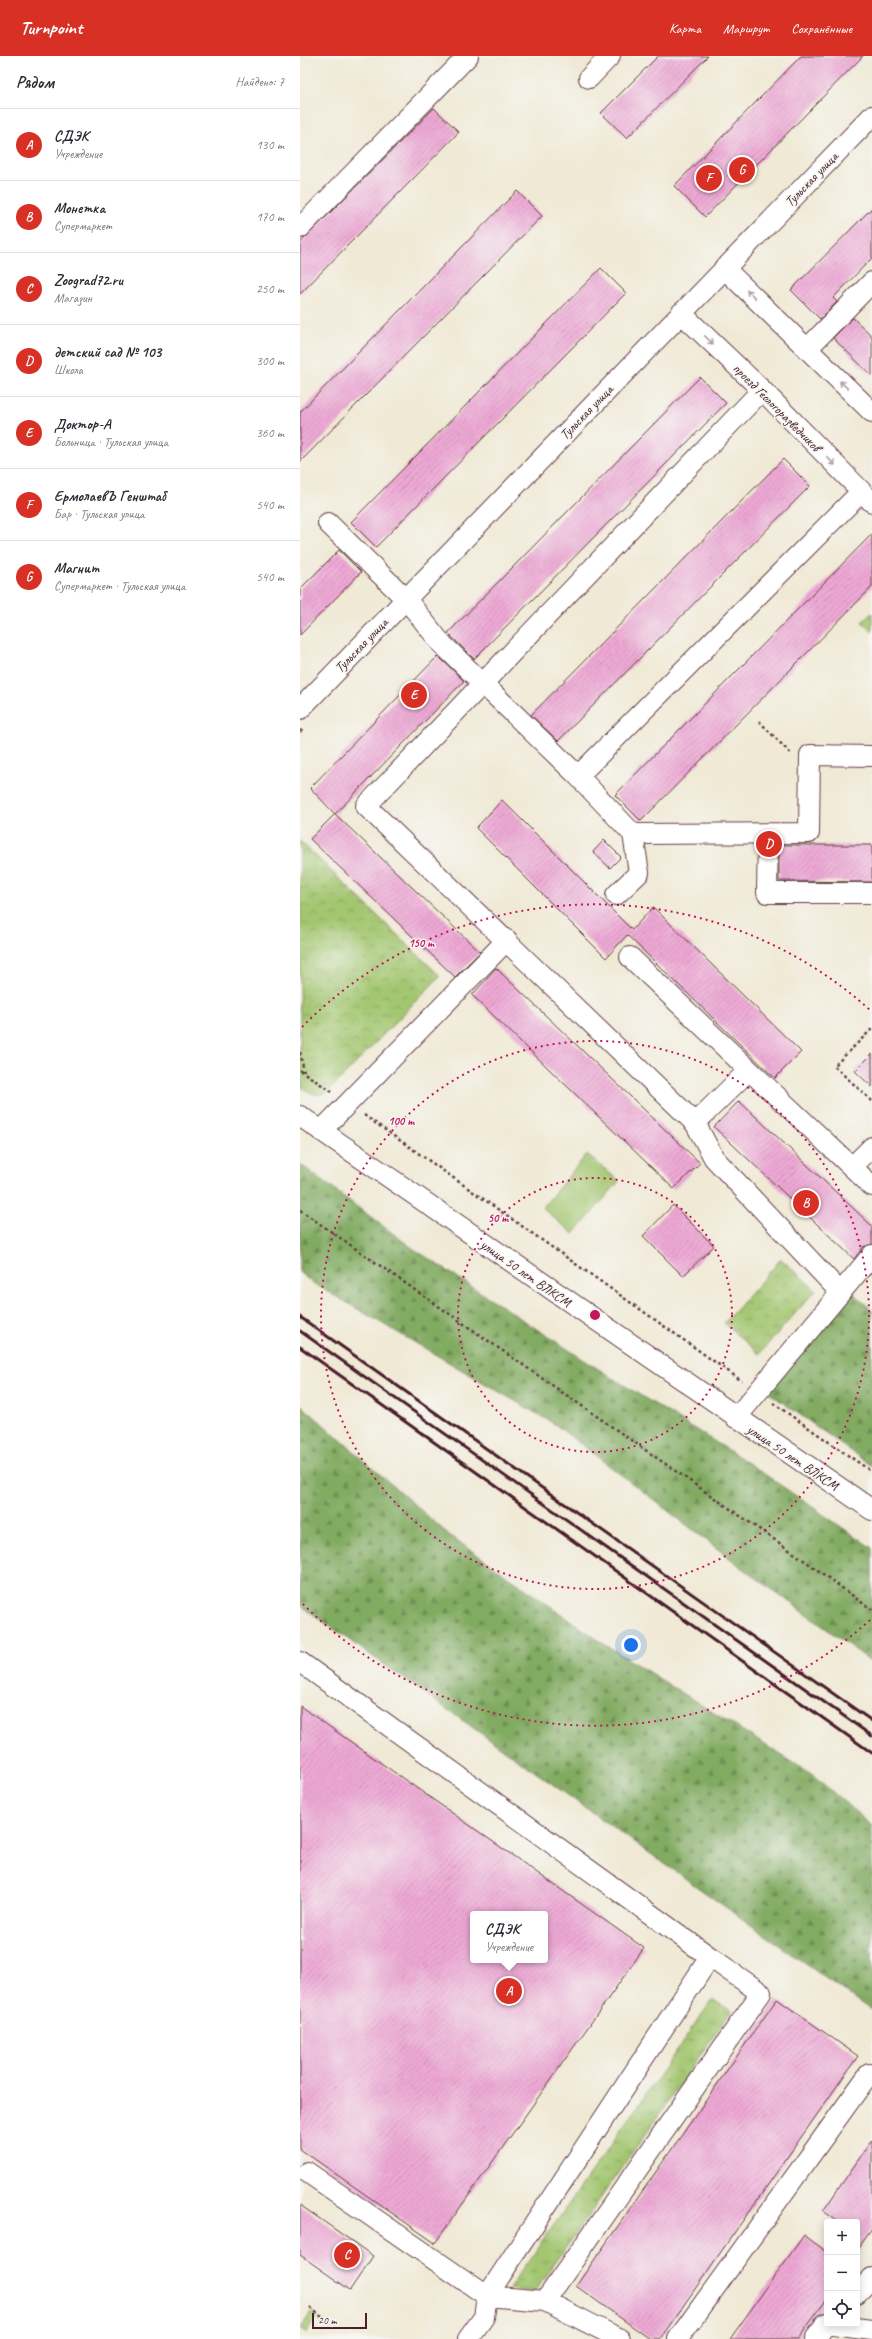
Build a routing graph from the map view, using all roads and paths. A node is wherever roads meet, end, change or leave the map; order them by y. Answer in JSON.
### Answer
{"nodes":[{"id":1,"x":468,"y":56,"type":"edge"},
{"id":2,"x":610,"y":56,"type":"edge"},
{"id":3,"x":589,"y":78,"type":"dead end"},
{"id":4,"x":872,"y":116,"type":"edge"},
{"id":5,"x":300,"y":228,"type":"edge"},
{"id":6,"x":724,"y":268,"type":"junction"},
{"id":7,"x":869,"y":290,"type":"edge"},
{"id":8,"x":681,"y":313,"type":"junction"},
{"id":9,"x":807,"y":349,"type":"junction"},
{"id":10,"x":762,"y":390,"type":"junction"},
{"id":11,"x":872,"y":412,"type":"edge"},
{"id":12,"x":867,"y":497,"type":"edge"},
{"id":13,"x":328,"y":523,"type":"dead end"},
{"id":14,"x":406,"y":599,"type":"junction"},
{"id":15,"x":482,"y":684,"type":"junction"},
{"id":16,"x":300,"y":709,"type":"edge"},
{"id":17,"x":759,"y":721,"type":"dead end"},
{"id":18,"x":872,"y":756,"type":"edge"},
{"id":19,"x":810,"y":774,"type":"junction"},
{"id":20,"x":578,"y":776,"type":"junction"},
{"id":21,"x":633,"y":834,"type":"junction"},
{"id":22,"x":768,"y":834,"type":"junction"},
{"id":23,"x":872,"y":893,"type":"edge"},
{"id":24,"x":616,"y":895,"type":"dead end"},
{"id":25,"x":507,"y":940,"type":"junction"},
{"id":26,"x":630,"y":957,"type":"dead end"},
{"id":27,"x":872,"y":1029,"type":"edge"},
{"id":28,"x":300,"y":1052,"type":"edge"},
{"id":29,"x":300,"y":1070,"type":"edge"},
{"id":30,"x":749,"y":1070,"type":"junction"},
{"id":31,"x":304,"y":1072,"type":"junction"},
{"id":32,"x":872,"y":1101,"type":"edge"},
{"id":33,"x":348,"y":1103,"type":"junction"},
{"id":34,"x":300,"y":1116,"type":"edge"},
{"id":35,"x":695,"y":1123,"type":"junction"},
{"id":36,"x":321,"y":1131,"type":"junction"},
{"id":37,"x":872,"y":1147,"type":"edge"},
{"id":38,"x":852,"y":1167,"type":"junction"},
{"id":39,"x":872,"y":1186,"type":"edge"},
{"id":40,"x":300,"y":1210,"type":"edge"},
{"id":41,"x":872,"y":1255,"type":"edge"},
{"id":42,"x":840,"y":1292,"type":"junction"},
{"id":43,"x":758,"y":1392,"type":"junction"},
{"id":44,"x":736,"y":1418,"type":"junction"},
{"id":45,"x":872,"y":1472,"type":"edge"},
{"id":46,"x":872,"y":1510,"type":"edge"},
{"id":47,"x":872,"y":1610,"type":"edge"},
{"id":48,"x":300,"y":1662,"type":"edge"},
{"id":49,"x":710,"y":1957,"type":"junction"},
{"id":50,"x":869,"y":2074,"type":"dead end"},
{"id":51,"x":307,"y":2172,"type":"dead end"},
{"id":52,"x":872,"y":2278,"type":"edge"},
{"id":53,"x":859,"y":2291,"type":"edge"},
{"id":54,"x":487,"y":2296,"type":"junction"},
{"id":55,"x":545,"y":2301,"type":"junction"},
{"id":56,"x":310,"y":2308,"type":"dead end"},
{"id":57,"x":323,"y":2324,"type":"dead end"},
{"id":58,"x":822,"y":2329,"type":"edge"},
{"id":59,"x":872,"y":2330,"type":"edge"},
{"id":60,"x":468,"y":2339,"type":"edge"},
{"id":61,"x":620,"y":2339,"type":"edge"},
{"id":62,"x":678,"y":2339,"type":"edge"}],
"edges":[{"from":1,"to":5,"type":"street"},
{"from":2,"to":3,"type":"street"},
{"from":4,"to":6,"type":"street","name":"Тульская улица"},
{"from":6,"to":8,"type":"street","name":"Тульская улица"},
{"from":9,"to":6,"type":"street","one_way":true},
{"from":7,"to":9,"type":"street"},
{"from":8,"to":10,"type":"street","name":"проезд Геологоразведчиков","one_way":true},
{"from":8,"to":14,"type":"street","name":"Тульская улица"},
{"from":11,"to":9,"type":"street","one_way":true},
{"from":10,"to":12,"type":"street","name":"проезд Геологоразведчиков","one_way":true},
{"from":10,"to":15,"type":"street"},
{"from":12,"to":20,"type":"street"},
{"from":13,"to":14,"type":"street"},
{"from":14,"to":15,"type":"street"},
{"from":14,"to":16,"type":"street","name":"Тульская улица"},
{"from":15,"to":20,"type":"street"},
{"from":15,"to":25,"type":"street"},
{"from":17,"to":19,"type":"path"},
{"from":18,"to":19,"type":"street"},
{"from":19,"to":22,"type":"street"},
{"from":20,"to":21,"type":"street"},
{"from":21,"to":22,"type":"street"},
{"from":21,"to":24,"type":"street"},
{"from":22,"to":23,"type":"street"},
{"from":25,"to":33,"type":"street"},
{"from":25,"to":35,"type":"street"},
{"from":26,"to":30,"type":"street"},
{"from":27,"to":32,"type":"path"},
{"from":28,"to":31,"type":"path"},
{"from":29,"to":31,"type":"path"},
{"from":30,"to":35,"type":"street"},
{"from":30,"to":38,"type":"street"},
{"from":31,"to":33,"type":"path"},
{"from":33,"to":36,"type":"street"},
{"from":33,"to":43,"type":"path"},
{"from":34,"to":36,"type":"street","name":"улица 50 лет ВЛКСМ"},
{"from":35,"to":42,"type":"street"},
{"from":36,"to":44,"type":"street","name":"улица 50 лет ВЛКСМ"},
{"from":37,"to":38,"type":"street"},
{"from":38,"to":39,"type":"street"},
{"from":40,"to":47,"type":"path"},
{"from":41,"to":42,"type":"street"},
{"from":42,"to":43,"type":"street"},
{"from":43,"to":44,"type":"street"},
{"from":43,"to":45,"type":"path"},
{"from":44,"to":46,"type":"street","name":"улица 50 лет ВЛКСМ"},
{"from":48,"to":49,"type":"street"},
{"from":49,"to":54,"type":"street"},
{"from":49,"to":55,"type":"street"},
{"from":50,"to":62,"type":"street"},
{"from":51,"to":54,"type":"street"},
{"from":52,"to":53,"type":"street"},
{"from":54,"to":55,"type":"street"},
{"from":54,"to":60,"type":"street"},
{"from":55,"to":61,"type":"street"},
{"from":56,"to":57,"type":"path"},
{"from":58,"to":59,"type":"street"}]}
